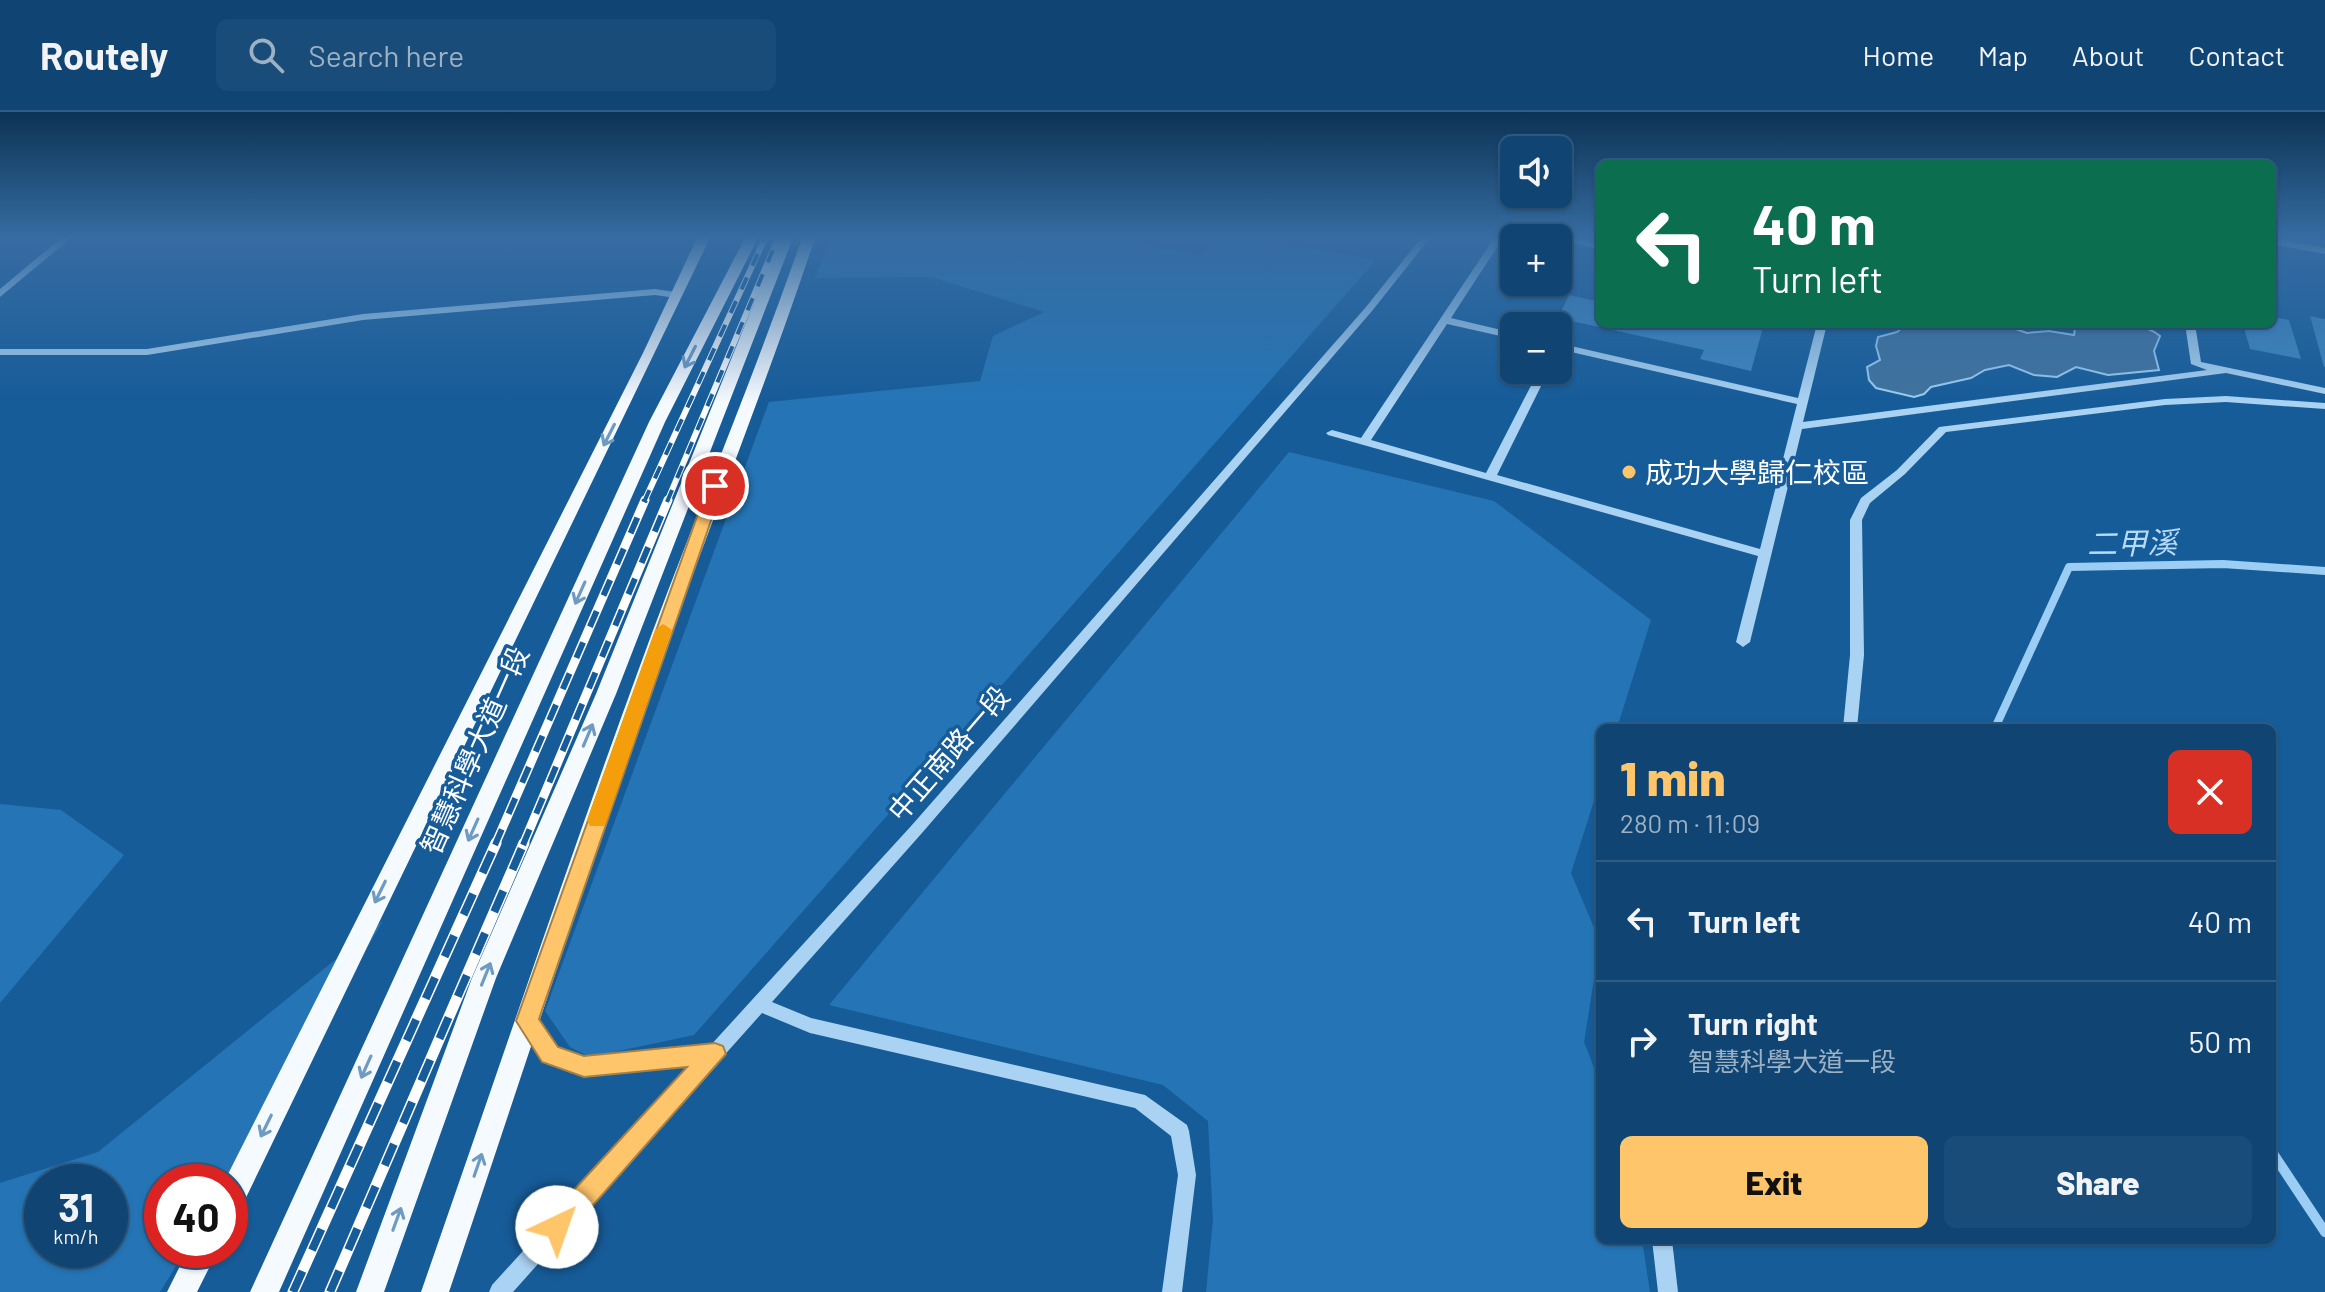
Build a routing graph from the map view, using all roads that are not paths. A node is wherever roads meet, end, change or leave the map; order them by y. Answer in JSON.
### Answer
{"nodes":[{"id":1,"x":643,"y":293,"type":"edge"},
{"id":2,"x":662,"y":293,"type":"edge"},
{"id":3,"x":724,"y":293,"type":"edge"},
{"id":4,"x":765,"y":293,"type":"edge"},
{"id":5,"x":790,"y":293,"type":"edge"},
{"id":6,"x":1382,"y":293,"type":"edge"},
{"id":7,"x":1463,"y":293,"type":"edge"},
{"id":8,"x":676,"y":295,"type":"joint"},
{"id":9,"x":1445,"y":320,"type":"junction"},
{"id":10,"x":1821,"y":328,"type":"edge"},
{"id":11,"x":2191,"y":328,"type":"edge"},
{"id":12,"x":1500,"y":333,"type":"edge"},
{"id":13,"x":1572,"y":349,"type":"edge"},
{"id":14,"x":0,"y":352,"type":"edge"},
{"id":15,"x":2228,"y":370,"type":"junction"},
{"id":16,"x":1537,"y":384,"type":"edge"},
{"id":17,"x":2325,"y":391,"type":"edge"},
{"id":18,"x":1803,"y":402,"type":"junction"},
{"id":19,"x":2325,"y":406,"type":"edge"},
{"id":20,"x":1797,"y":426,"type":"junction"},
{"id":21,"x":1332,"y":433,"type":"dead end"},
{"id":22,"x":1364,"y":442,"type":"junction"},
{"id":23,"x":1490,"y":477,"type":"junction"},
{"id":24,"x":709,"y":502,"type":"junction"},
{"id":25,"x":1765,"y":554,"type":"junction"},
{"id":26,"x":649,"y":585,"type":"junction"},
{"id":27,"x":1743,"y":642,"type":"dead end"},
{"id":28,"x":1850,"y":724,"type":"edge"},
{"id":29,"x":759,"y":1004,"type":"junction"},
{"id":30,"x":527,"y":1021,"type":"junction"},
{"id":31,"x":715,"y":1054,"type":"junction"},
{"id":32,"x":248,"y":1164,"type":"edge"},
{"id":33,"x":1662,"y":1244,"type":"edge"},
{"id":34,"x":194,"y":1268,"type":"edge"},
{"id":35,"x":181,"y":1292,"type":"edge"},
{"id":36,"x":264,"y":1292,"type":"edge"},
{"id":37,"x":370,"y":1292,"type":"edge"},
{"id":38,"x":435,"y":1292,"type":"edge"},
{"id":39,"x":499,"y":1292,"type":"edge"},
{"id":40,"x":1172,"y":1292,"type":"edge"},
{"id":41,"x":1668,"y":1292,"type":"edge"}],
"edges":[{"from":1,"to":14,"type":"street"},
{"from":2,"to":8,"type":"street"},
{"from":3,"to":36,"type":"main road","name":"智慧科學大道一段","one_way":true},
{"from":4,"to":26,"type":"main road"},
{"from":5,"to":24,"type":"main road"},
{"from":6,"to":29,"type":"street","name":"中正南路一段"},
{"from":7,"to":9,"type":"street"},
{"from":8,"to":32,"type":"main road","name":"智慧科學大道一段","one_way":true},
{"from":9,"to":12,"type":"street"},
{"from":9,"to":22,"type":"street"},
{"from":10,"to":18,"type":"street"},
{"from":11,"to":15,"type":"street"},
{"from":13,"to":18,"type":"street"},
{"from":15,"to":17,"type":"street"},
{"from":15,"to":20,"type":"street"},
{"from":16,"to":23,"type":"street"},
{"from":18,"to":20,"type":"street"},
{"from":19,"to":28,"type":"street"},
{"from":20,"to":25,"type":"street"},
{"from":21,"to":22,"type":"street"},
{"from":22,"to":23,"type":"street"},
{"from":23,"to":25,"type":"street"},
{"from":24,"to":26,"type":"main road"},
{"from":24,"to":30,"type":"main road"},
{"from":25,"to":27,"type":"street"},
{"from":37,"to":26,"type":"main road","one_way":true},
{"from":29,"to":31,"type":"street","name":"中正南路一段"},
{"from":29,"to":40,"type":"street"},
{"from":30,"to":31,"type":"street"},
{"from":38,"to":30,"type":"main road","one_way":true},
{"from":31,"to":39,"type":"street","name":"中正南路一段"},
{"from":33,"to":41,"type":"street"},
{"from":34,"to":35,"type":"main road"}]}
